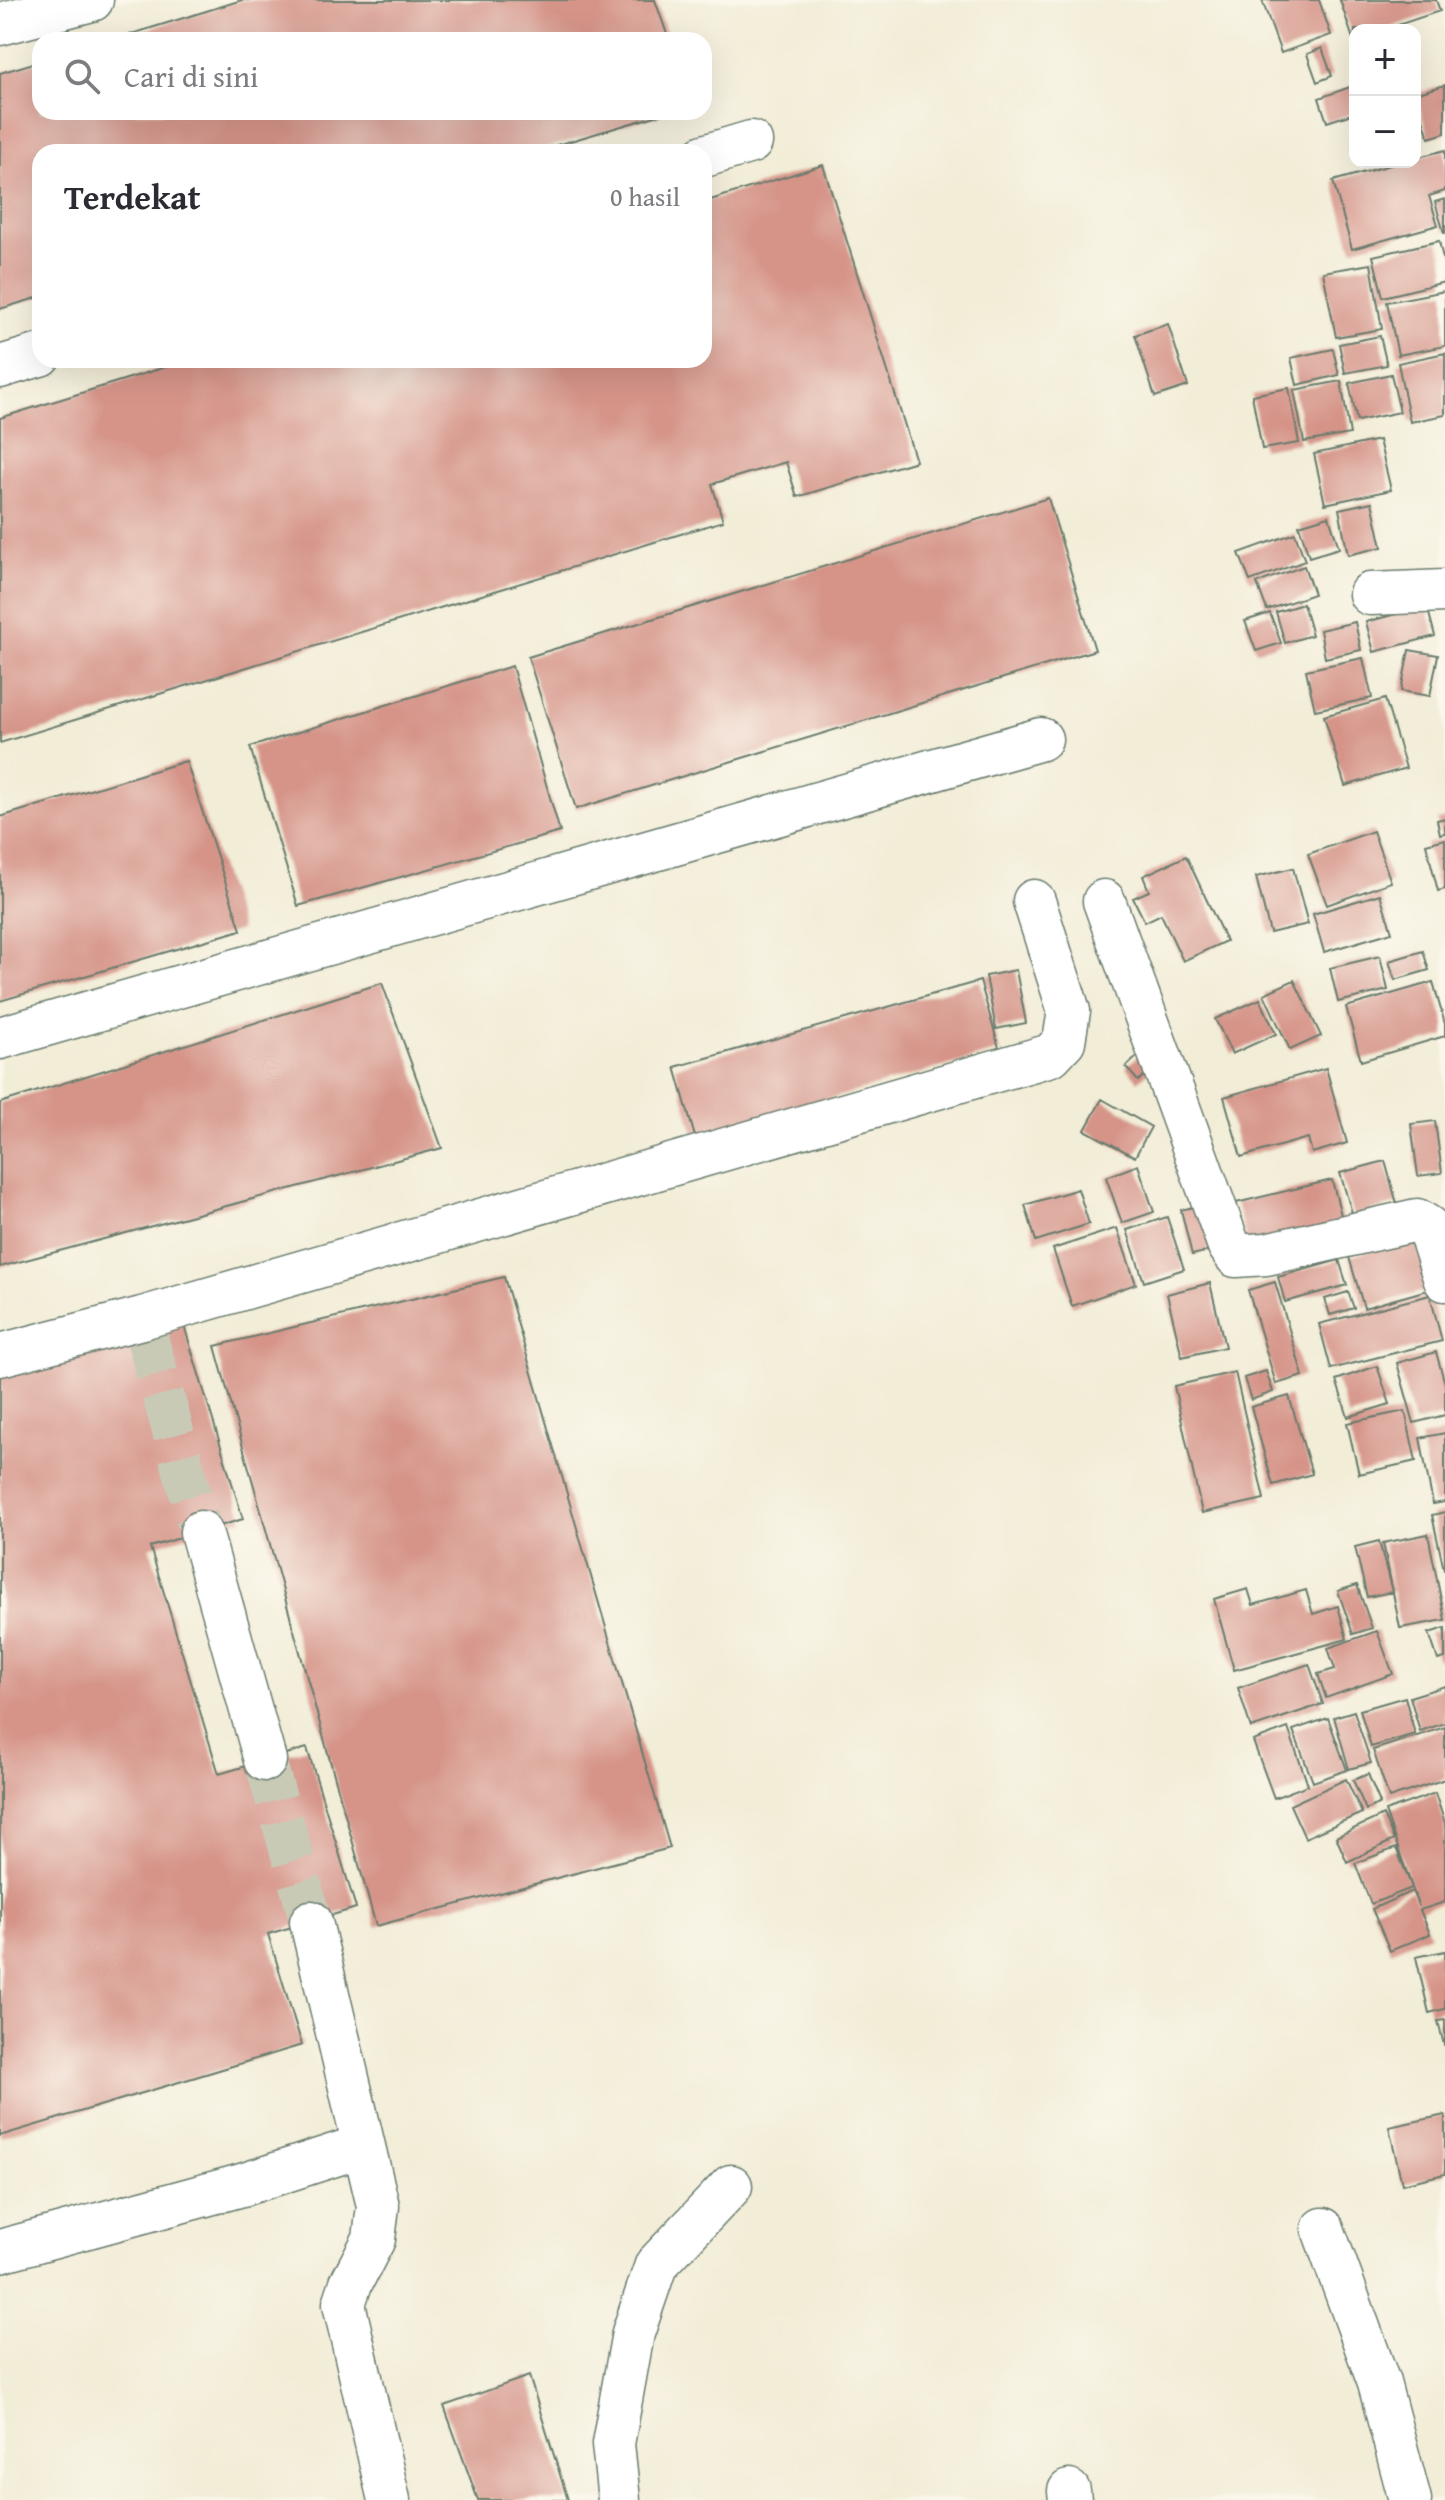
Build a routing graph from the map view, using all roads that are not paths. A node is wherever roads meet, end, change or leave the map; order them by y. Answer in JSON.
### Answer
{"nodes":[{"id":1,"x":92,"y":0,"type":"edge"},
{"id":2,"x":0,"y":24,"type":"edge"},
{"id":3,"x":751,"y":142,"type":"dead end"},
{"id":4,"x":712,"y":154,"type":"edge"},
{"id":5,"x":32,"y":357,"type":"edge"},
{"id":6,"x":0,"y":367,"type":"edge"},
{"id":7,"x":1445,"y":591,"type":"edge"},
{"id":8,"x":1370,"y":594,"type":"dead end"},
{"id":9,"x":1041,"y":739,"type":"dead end"},
{"id":10,"x":1034,"y":901,"type":"dead end"},
{"id":11,"x":1104,"y":901,"type":"dead end"},
{"id":12,"x":0,"y":1038,"type":"edge"},
{"id":13,"x":1445,"y":1280,"type":"edge"},
{"id":14,"x":0,"y":1355,"type":"edge"},
{"id":15,"x":201,"y":1532,"type":"tunnel mouth"},
{"id":16,"x":265,"y":1760,"type":"tunnel mouth"},
{"id":17,"x":311,"y":1922,"type":"tunnel mouth"},
{"id":18,"x":362,"y":2146,"type":"junction"},
{"id":19,"x":731,"y":2186,"type":"dead end"},
{"id":20,"x":1323,"y":2229,"type":"dead end"},
{"id":21,"x":0,"y":2251,"type":"edge"},
{"id":22,"x":389,"y":2500,"type":"edge"},
{"id":23,"x":619,"y":2500,"type":"edge"},
{"id":24,"x":1410,"y":2500,"type":"edge"}],
"edges":[{"from":1,"to":2,"type":"street"},
{"from":3,"to":4,"type":"street"},
{"from":5,"to":6,"type":"street"},
{"from":7,"to":8,"type":"street"},
{"from":9,"to":12,"type":"street"},
{"from":10,"to":14,"type":"street"},
{"from":11,"to":13,"type":"street"},
{"from":15,"to":16,"type":"street"},
{"from":17,"to":18,"type":"street"},
{"from":18,"to":21,"type":"street"},
{"from":18,"to":22,"type":"street"},
{"from":19,"to":23,"type":"street"},
{"from":20,"to":24,"type":"street"}]}
